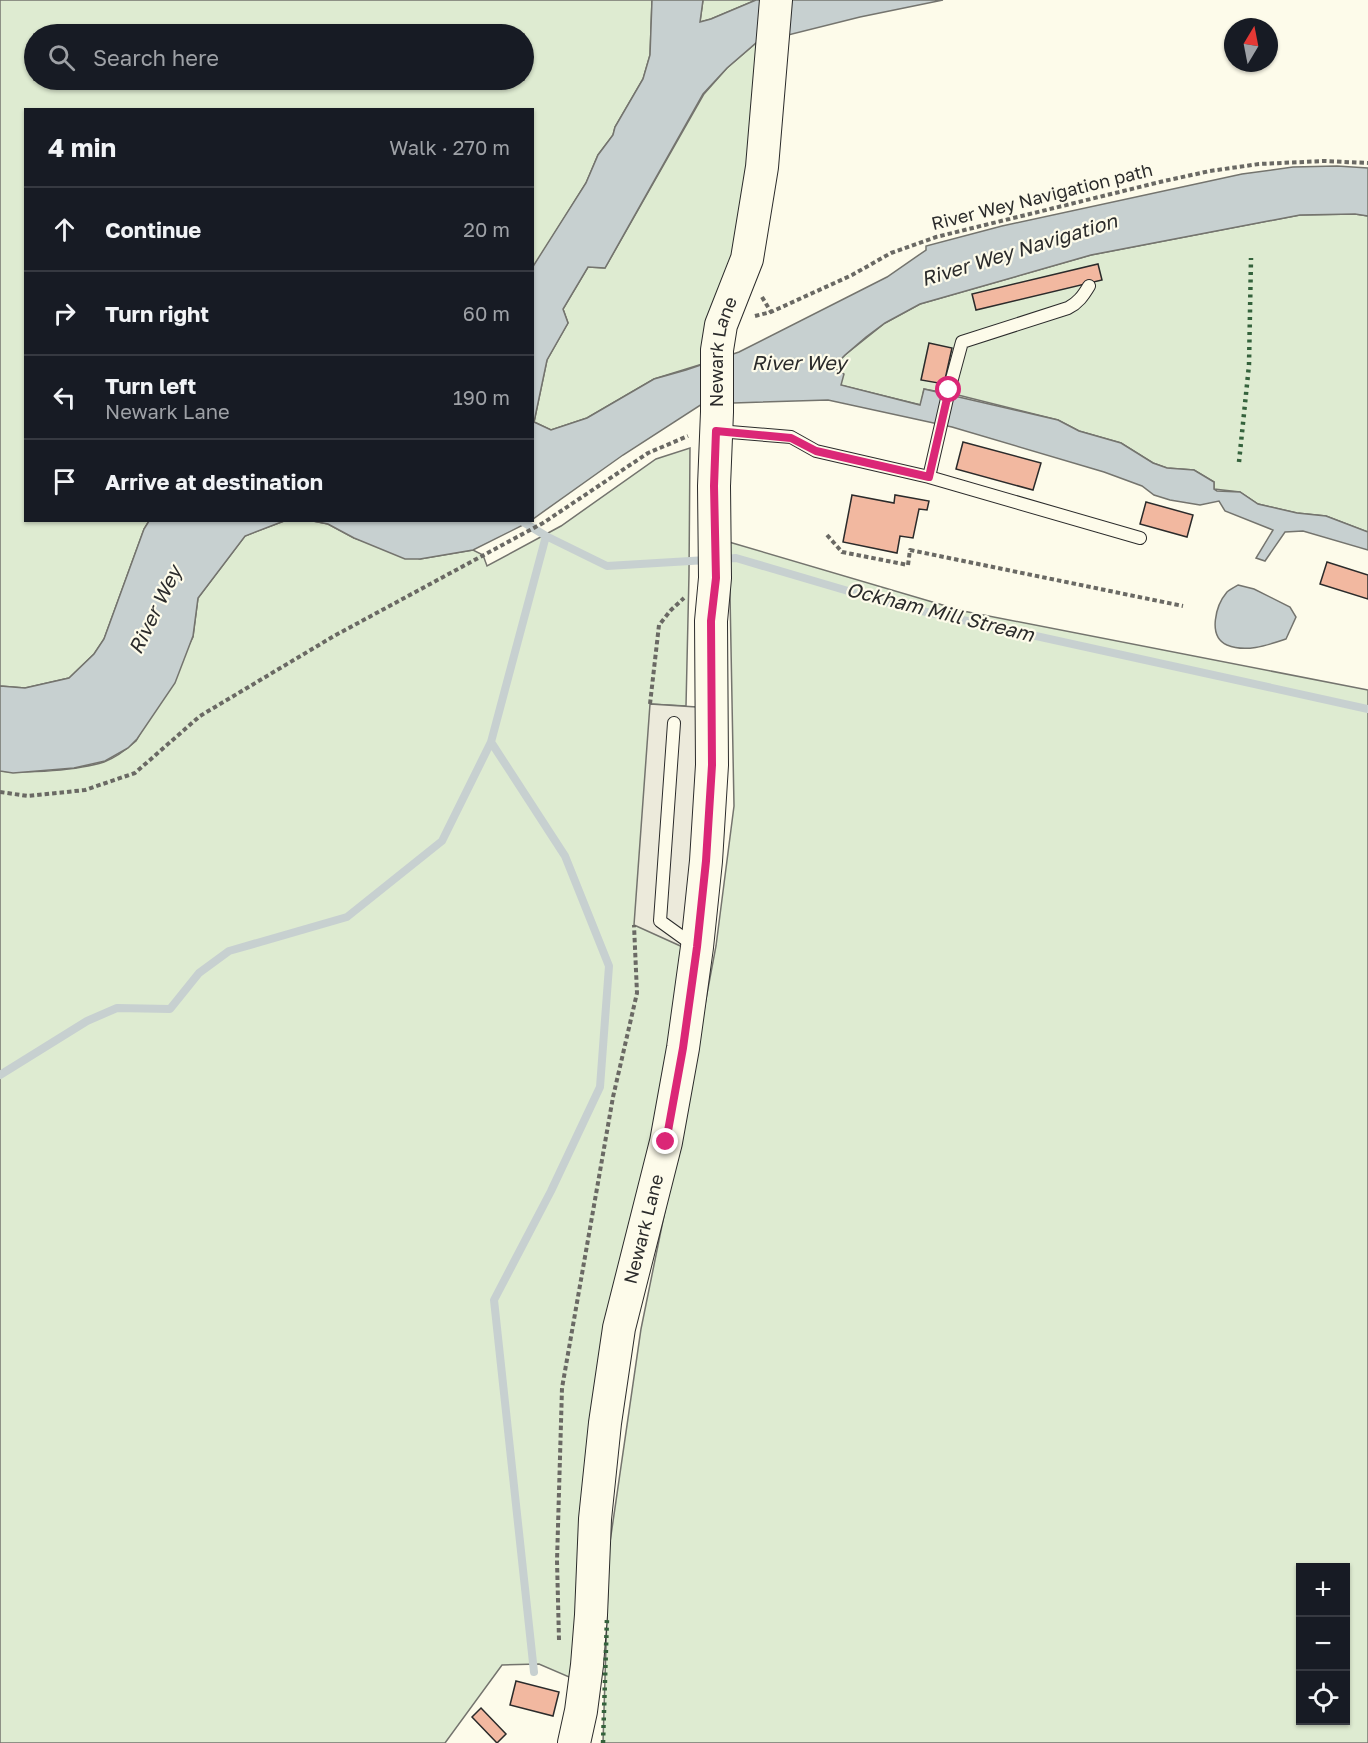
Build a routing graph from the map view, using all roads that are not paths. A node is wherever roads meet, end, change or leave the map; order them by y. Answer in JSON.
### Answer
{"nodes":[{"id":1,"x":776,"y":0,"type":"edge"},
{"id":2,"x":1089,"y":286,"type":"dead end"},
{"id":3,"x":710,"y":426,"type":"junction"},
{"id":4,"x":929,"y":477,"type":"junction"},
{"id":5,"x":1140,"y":538,"type":"dead end"},
{"id":6,"x":674,"y":723,"type":"dead end"},
{"id":7,"x":697,"y":947,"type":"junction"},
{"id":8,"x":574,"y":1743,"type":"edge"}],
"edges":[{"from":1,"to":3,"type":"main road","name":"Newark Lane"},
{"from":2,"to":4,"type":"lane"},
{"from":3,"to":4,"type":"lane"},
{"from":3,"to":7,"type":"main road","name":"Newark Lane"},
{"from":4,"to":5,"type":"lane"},
{"from":6,"to":7,"type":"lane"},
{"from":7,"to":8,"type":"main road","name":"Newark Lane"}]}
